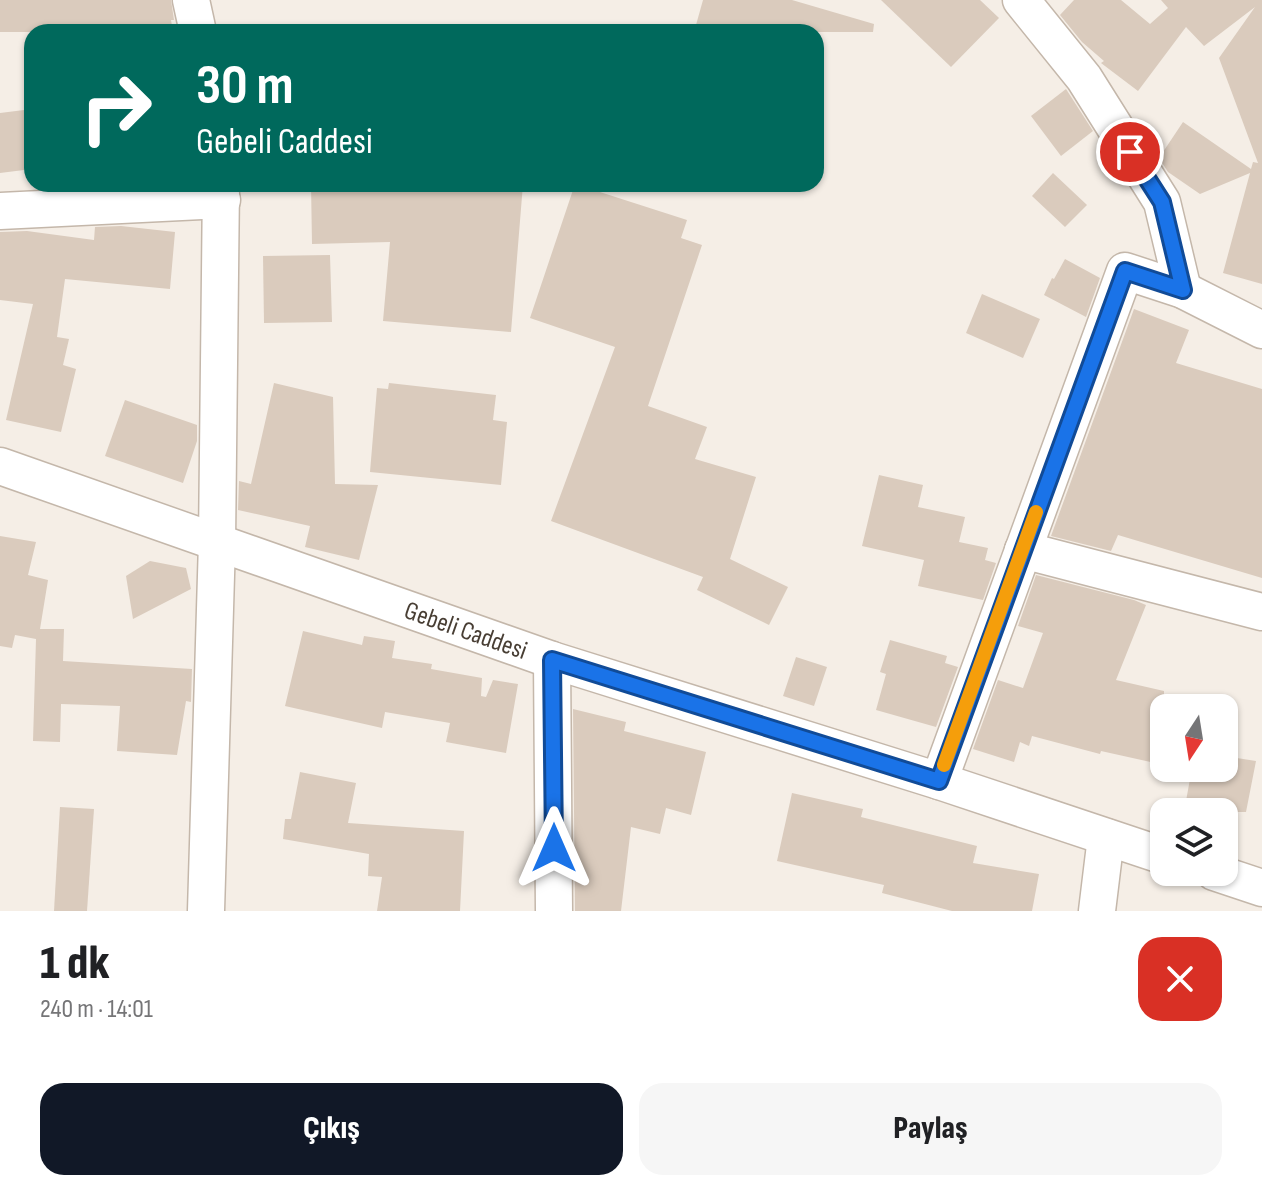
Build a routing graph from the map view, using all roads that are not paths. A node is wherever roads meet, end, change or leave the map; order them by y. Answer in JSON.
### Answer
{"nodes":[{"id":1,"x":191,"y":0,"type":"edge"},
{"id":2,"x":1021,"y":0,"type":"edge"},
{"id":3,"x":196,"y":24,"type":"edge"},
{"id":4,"x":221,"y":192,"type":"edge"},
{"id":5,"x":0,"y":211,"type":"edge"},
{"id":6,"x":1183,"y":290,"type":"junction"},
{"id":7,"x":1262,"y":330,"type":"edge"},
{"id":8,"x":0,"y":466,"type":"edge"},
{"id":9,"x":217,"y":542,"type":"junction"},
{"id":10,"x":1023,"y":550,"type":"junction"},
{"id":11,"x":1262,"y":612,"type":"edge"},
{"id":12,"x":552,"y":660,"type":"junction"},
{"id":13,"x":939,"y":781,"type":"junction"},
{"id":14,"x":1106,"y":837,"type":"junction"},
{"id":15,"x":1150,"y":851,"type":"edge"},
{"id":16,"x":1238,"y":880,"type":"edge"},
{"id":17,"x":1262,"y":888,"type":"edge"},
{"id":18,"x":206,"y":911,"type":"edge"},
{"id":19,"x":554,"y":911,"type":"edge"},
{"id":20,"x":1097,"y":911,"type":"edge"}],
"edges":[{"from":1,"to":3,"type":"street"},
{"from":2,"to":6,"type":"street"},
{"from":4,"to":5,"type":"street"},
{"from":4,"to":9,"type":"street"},
{"from":6,"to":7,"type":"street"},
{"from":6,"to":10,"type":"street"},
{"from":8,"to":9,"type":"street","name":"Gebeli Caddesi"},
{"from":9,"to":12,"type":"street","name":"Gebeli Caddesi"},
{"from":9,"to":18,"type":"street"},
{"from":10,"to":11,"type":"street"},
{"from":10,"to":13,"type":"street"},
{"from":12,"to":13,"type":"street","name":"Gebeli Caddesi"},
{"from":12,"to":19,"type":"street"},
{"from":13,"to":14,"type":"street","name":"Gebeli Caddesi"},
{"from":14,"to":15,"type":"street","name":"Gebeli Caddesi"},
{"from":14,"to":20,"type":"street"},
{"from":16,"to":17,"type":"street"}]}
